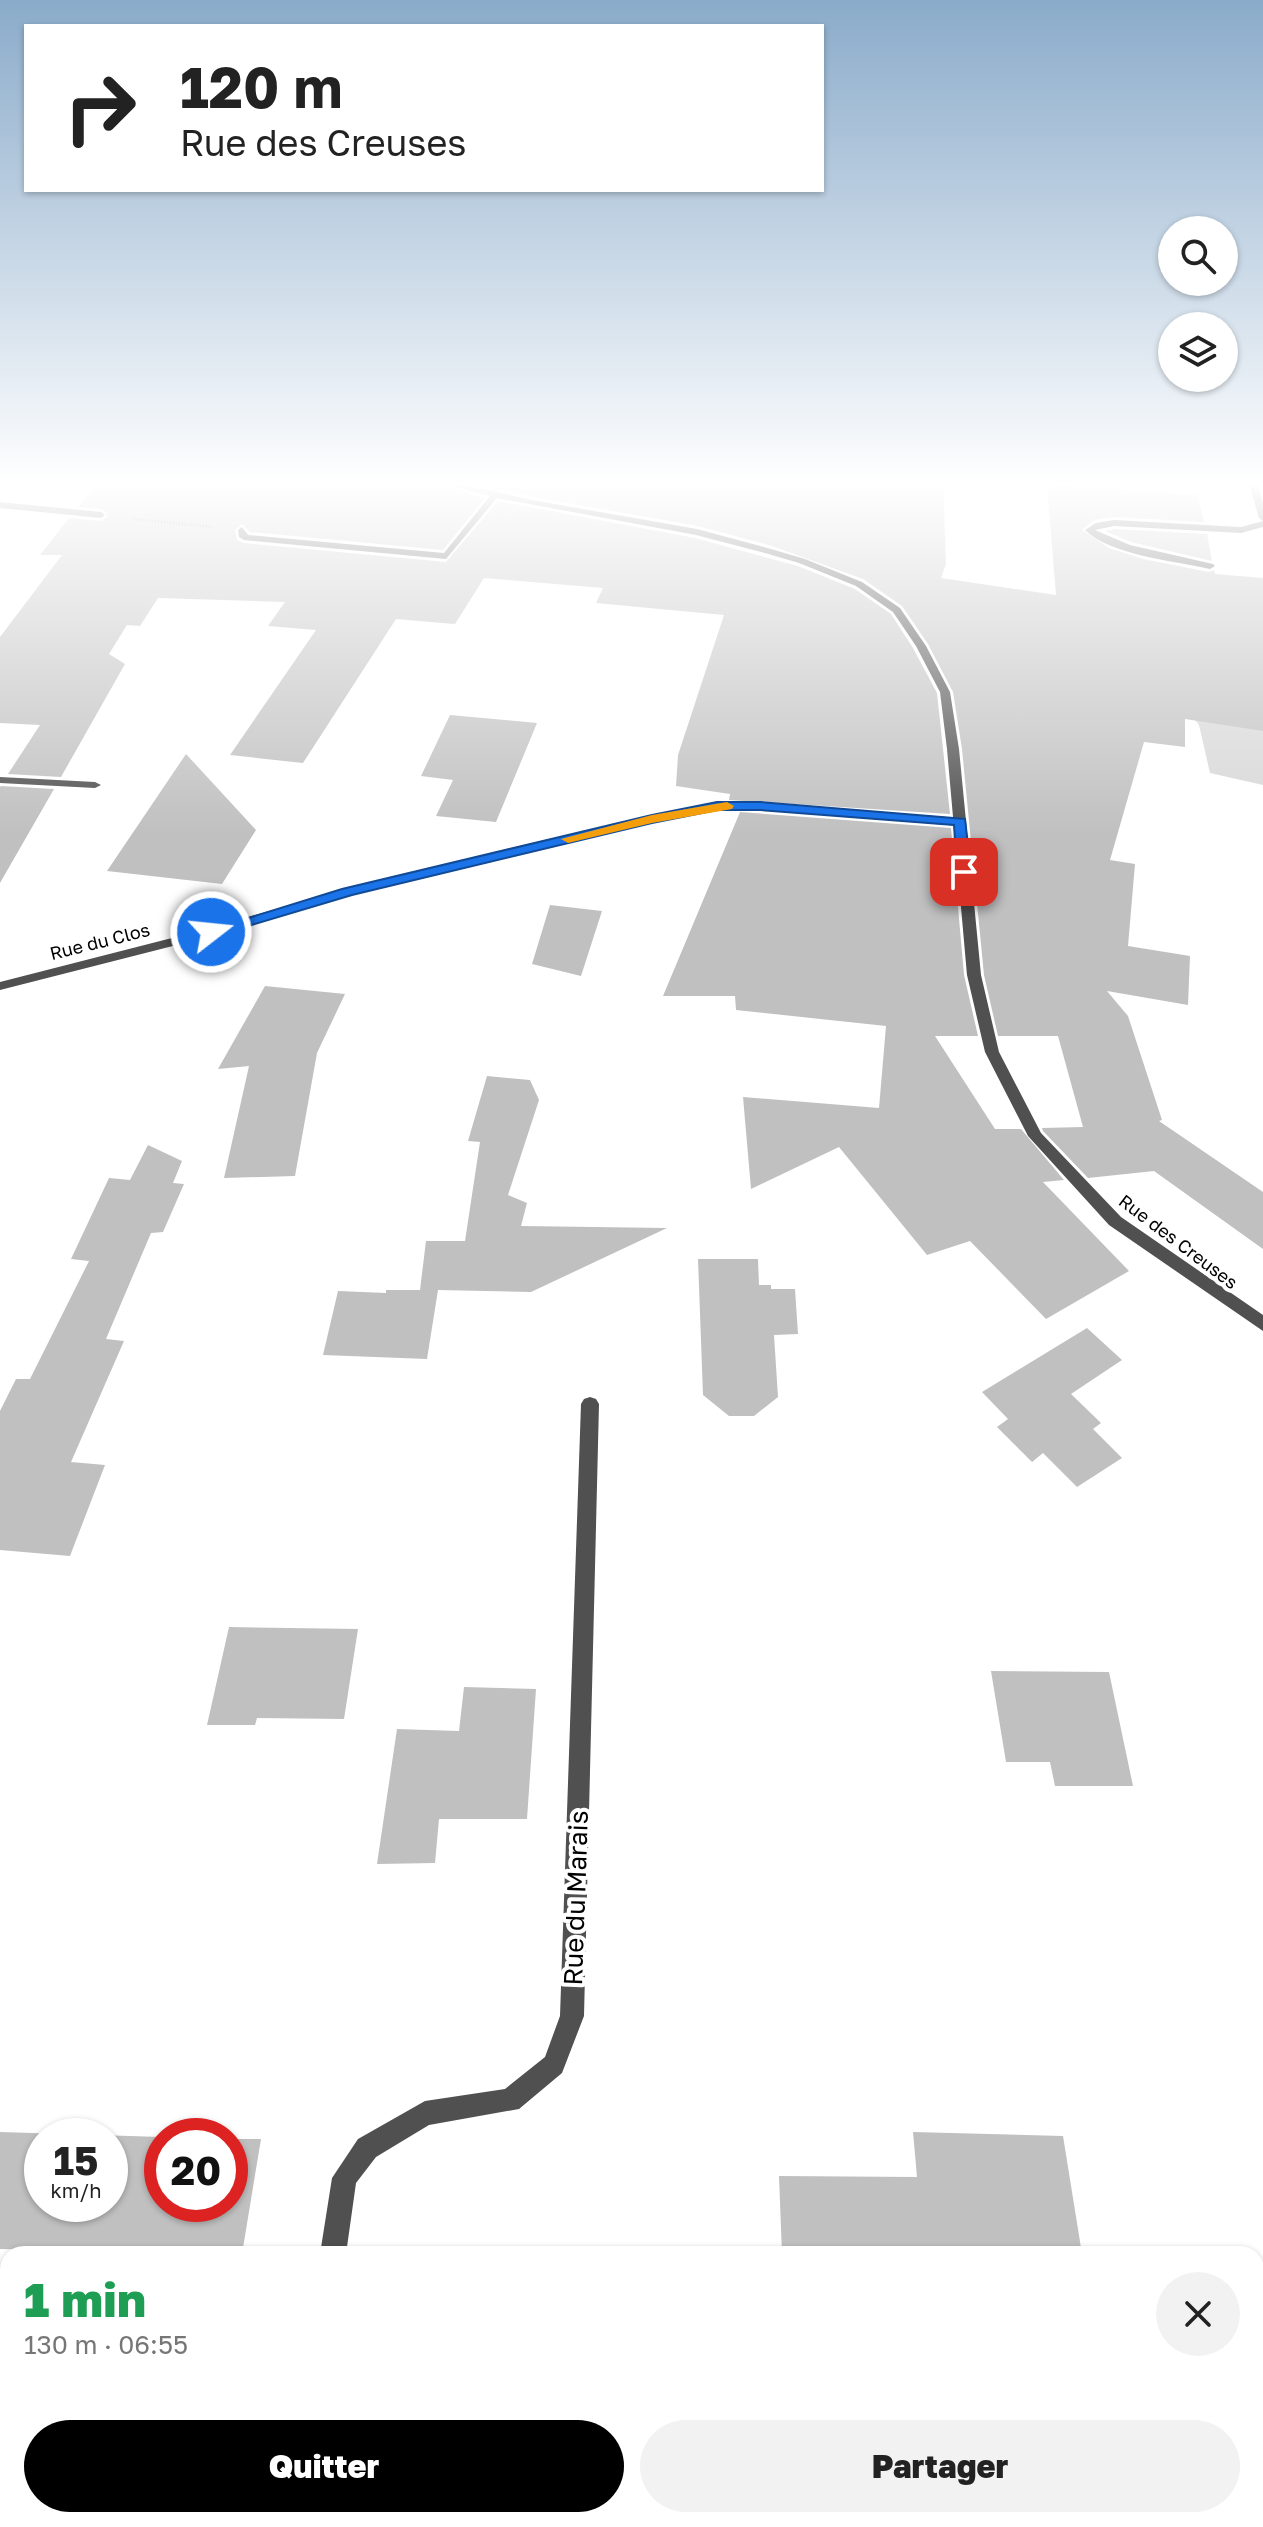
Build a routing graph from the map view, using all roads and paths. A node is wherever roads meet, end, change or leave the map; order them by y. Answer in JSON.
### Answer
{"nodes":[{"id":1,"x":879,"y":598,"type":"edge"},
{"id":2,"x":0,"y":780,"type":"edge"},
{"id":3,"x":95,"y":785,"type":"dead end"},
{"id":4,"x":960,"y":822,"type":"junction"},
{"id":5,"x":0,"y":986,"type":"edge"},
{"id":6,"x":1263,"y":1324,"type":"edge"},
{"id":7,"x":590,"y":1404,"type":"dead end"},
{"id":8,"x":334,"y":2246,"type":"edge"}],
"edges":[{"from":1,"to":4,"type":"street","name":"Rue des Creuses"},
{"from":2,"to":3,"type":"street"},
{"from":4,"to":5,"type":"street","name":"Rue du Clos"},
{"from":4,"to":6,"type":"street","name":"Rue des Creuses"},
{"from":7,"to":8,"type":"street","name":"Rue du Marais"}]}
